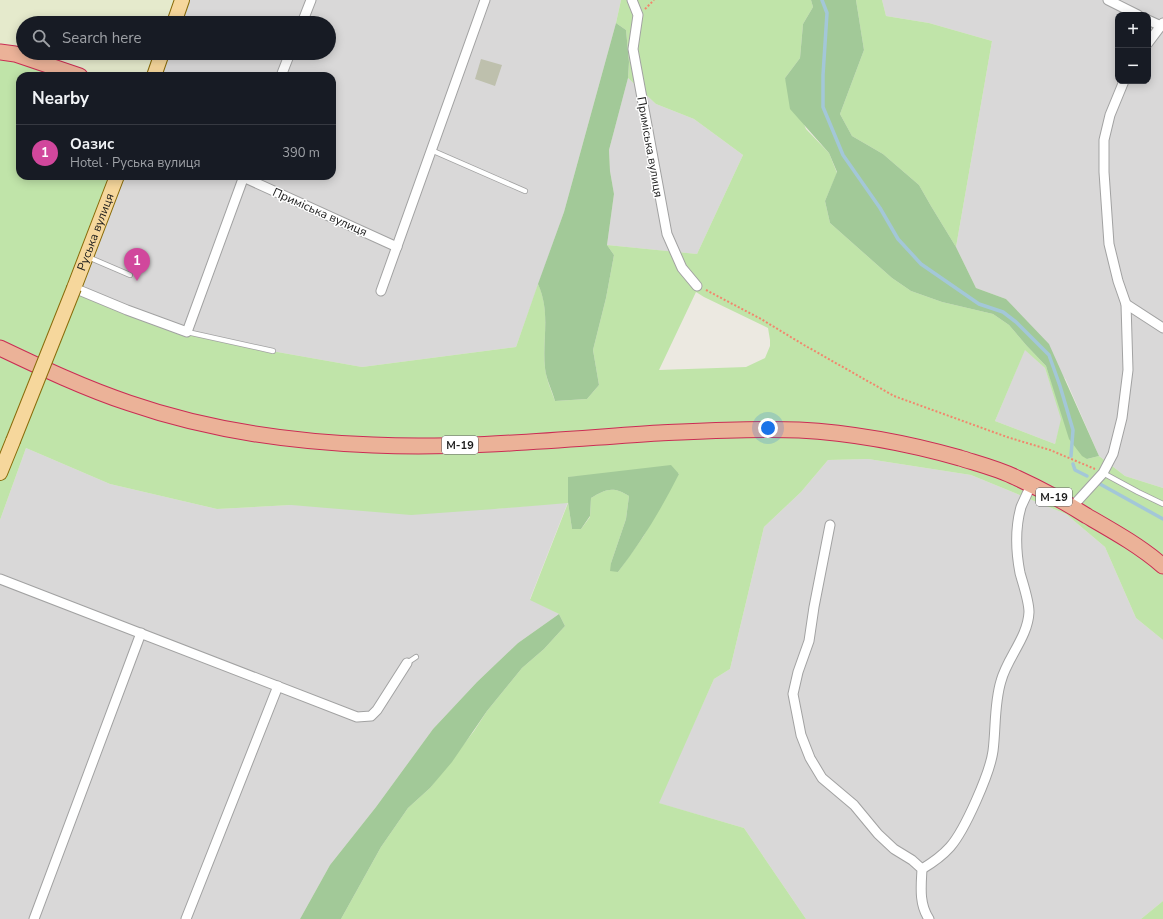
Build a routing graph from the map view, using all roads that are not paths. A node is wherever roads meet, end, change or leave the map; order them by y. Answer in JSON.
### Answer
{"nodes":[{"id":1,"x":182,"y":0,"type":"edge"},
{"id":2,"x":311,"y":0,"type":"edge"},
{"id":3,"x":485,"y":0,"type":"edge"},
{"id":4,"x":632,"y":0,"type":"edge"},
{"id":5,"x":1108,"y":0,"type":"edge"},
{"id":6,"x":1132,"y":12,"type":"edge"},
{"id":7,"x":176,"y":16,"type":"edge"},
{"id":8,"x":305,"y":16,"type":"edge"},
{"id":9,"x":1151,"y":21,"type":"edge"},
{"id":10,"x":1162,"y":24,"type":"edge"},
{"id":11,"x":1151,"y":40,"type":"edge"},
{"id":12,"x":0,"y":52,"type":"edge"},
{"id":13,"x":16,"y":54,"type":"edge"},
{"id":14,"x":33,"y":60,"type":"edge"},
{"id":15,"x":160,"y":60,"type":"edge"},
{"id":16,"x":287,"y":60,"type":"edge"},
{"id":17,"x":68,"y":72,"type":"edge"},
{"id":18,"x":155,"y":72,"type":"edge"},
{"id":19,"x":283,"y":72,"type":"edge"},
{"id":20,"x":1123,"y":84,"type":"edge"},
{"id":21,"x":431,"y":150,"type":"junction"},
{"id":22,"x":116,"y":180,"type":"edge"},
{"id":23,"x":243,"y":180,"type":"edge"},
{"id":24,"x":251,"y":180,"type":"edge"},
{"id":25,"x":525,"y":191,"type":"dead end"},
{"id":26,"x":397,"y":247,"type":"junction"},
{"id":27,"x":87,"y":256,"type":"junction"},
{"id":28,"x":130,"y":275,"type":"dead end"},
{"id":29,"x":697,"y":286,"type":"road end"},
{"id":30,"x":74,"y":288,"type":"junction"},
{"id":31,"x":381,"y":291,"type":"dead end"},
{"id":32,"x":1126,"y":304,"type":"junction"},
{"id":33,"x":1163,"y":328,"type":"edge"},
{"id":34,"x":187,"y":332,"type":"junction"},
{"id":35,"x":0,"y":348,"type":"edge"},
{"id":36,"x":273,"y":351,"type":"dead end"},
{"id":37,"x":0,"y":473,"type":"edge"},
{"id":38,"x":1103,"y":473,"type":"junction"},
{"id":39,"x":1031,"y":485,"type":"junction"},
{"id":40,"x":1163,"y":504,"type":"edge"},
{"id":41,"x":1072,"y":507,"type":"junction"},
{"id":42,"x":830,"y":525,"type":"dead end"},
{"id":43,"x":1163,"y":566,"type":"edge"},
{"id":44,"x":0,"y":579,"type":"edge"},
{"id":45,"x":141,"y":633,"type":"junction"},
{"id":46,"x":416,"y":657,"type":"dead end"},
{"id":47,"x":408,"y":663,"type":"joint"},
{"id":48,"x":278,"y":686,"type":"junction"},
{"id":49,"x":922,"y":869,"type":"junction"},
{"id":50,"x":34,"y":919,"type":"edge"},
{"id":51,"x":186,"y":919,"type":"edge"},
{"id":52,"x":929,"y":919,"type":"edge"}],
"edges":[{"from":1,"to":7,"type":"main road"},
{"from":2,"to":8,"type":"street"},
{"from":3,"to":21,"type":"street"},
{"from":4,"to":29,"type":"street","name":"Приміська вулиця"},
{"from":5,"to":6,"type":"street"},
{"from":9,"to":10,"type":"street"},
{"from":10,"to":11,"type":"street"},
{"from":12,"to":13,"type":"highway"},
{"from":14,"to":17,"type":"highway"},
{"from":15,"to":18,"type":"main road"},
{"from":16,"to":19,"type":"street"},
{"from":20,"to":32,"type":"street"},
{"from":21,"to":25,"type":"lane"},
{"from":21,"to":26,"type":"street"},
{"from":22,"to":27,"type":"main road","name":"Руська вулиця"},
{"from":23,"to":34,"type":"street","name":"Приміська вулиця"},
{"from":24,"to":26,"type":"street","name":"Приміська вулиця"},
{"from":26,"to":31,"type":"street"},
{"from":27,"to":28,"type":"lane"},
{"from":27,"to":30,"type":"main road","name":"Руська вулиця"},
{"from":30,"to":34,"type":"street"},
{"from":30,"to":37,"type":"main road","name":"Руська вулиця","bridge":true},
{"from":32,"to":33,"type":"street"},
{"from":32,"to":38,"type":"street"},
{"from":34,"to":36,"type":"lane"},
{"from":35,"to":39,"type":"highway","number":"М-19"},
{"from":38,"to":40,"type":"lane"},
{"from":38,"to":41,"type":"street"},
{"from":39,"to":41,"type":"highway","number":"М-19"},
{"from":39,"to":49,"type":"street"},
{"from":41,"to":43,"type":"highway","number":"М-19"},
{"from":42,"to":49,"type":"street"},
{"from":44,"to":45,"type":"street"},
{"from":45,"to":48,"type":"street"},
{"from":45,"to":50,"type":"street"},
{"from":46,"to":47,"type":"lane"},
{"from":47,"to":48,"type":"street"},
{"from":48,"to":51,"type":"street"},
{"from":49,"to":52,"type":"street"}]}
